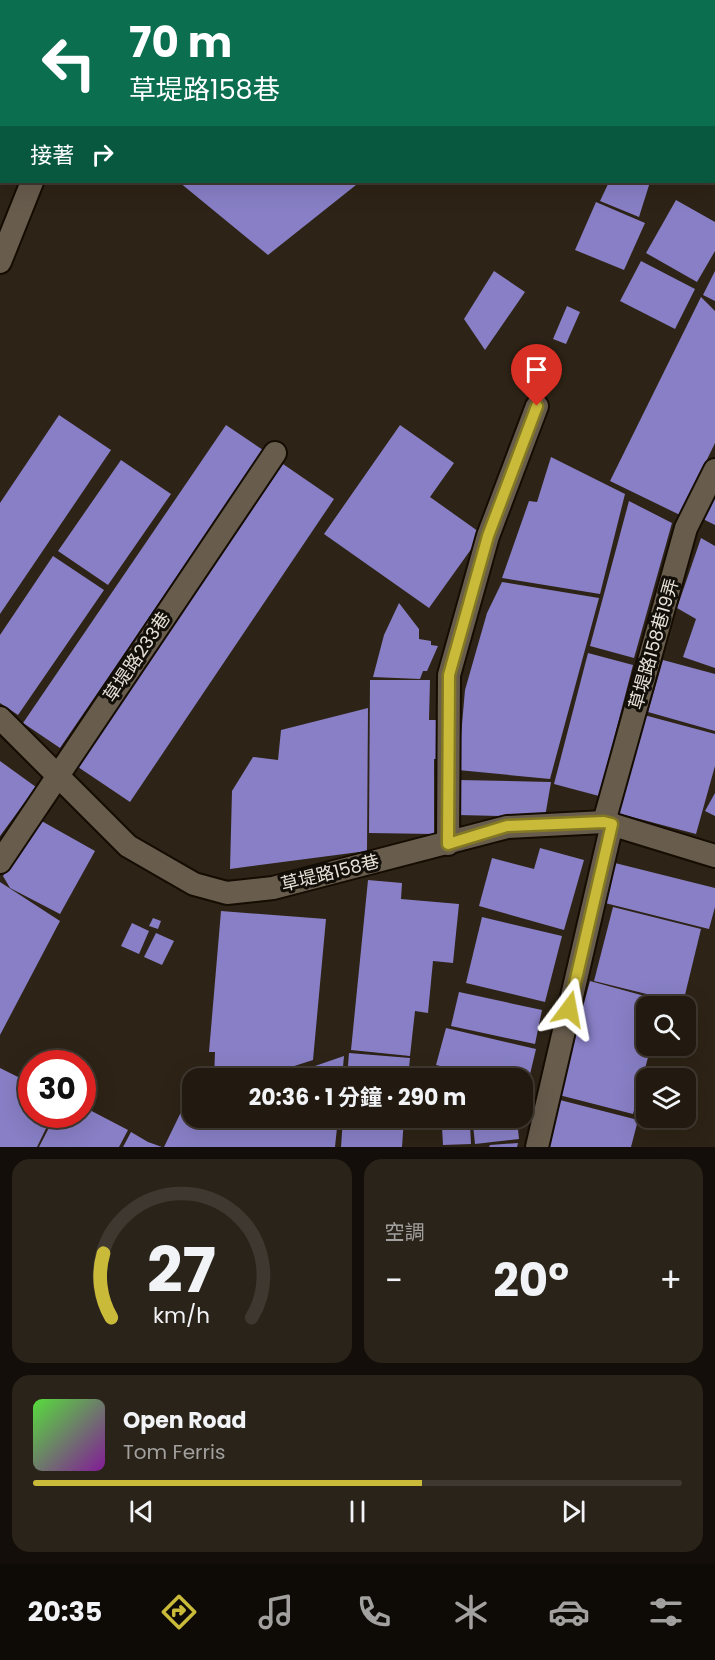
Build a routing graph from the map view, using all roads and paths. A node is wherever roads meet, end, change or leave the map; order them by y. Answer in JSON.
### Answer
{"nodes":[{"id":1,"x":32,"y":183,"type":"edge"},
{"id":2,"x":0,"y":262,"type":"edge"},
{"id":3,"x":537,"y":406,"type":"dead end"},
{"id":4,"x":275,"y":453,"type":"dead end"},
{"id":5,"x":715,"y":470,"type":"edge"},
{"id":6,"x":0,"y":718,"type":"edge"},
{"id":7,"x":58,"y":776,"type":"junction"},
{"id":8,"x":608,"y":823,"type":"junction"},
{"id":9,"x":448,"y":844,"type":"junction"},
{"id":10,"x":715,"y":856,"type":"edge"},
{"id":11,"x":0,"y":862,"type":"edge"},
{"id":12,"x":537,"y":1147,"type":"edge"}],
"edges":[{"from":1,"to":2,"type":"street"},
{"from":3,"to":9,"type":"street"},
{"from":4,"to":7,"type":"street","name":"草堤路233巷"},
{"from":5,"to":8,"type":"street","name":"草堤路158巷19弄"},
{"from":6,"to":7,"type":"street","name":"草堤路158巷"},
{"from":7,"to":9,"type":"street","name":"草堤路158巷"},
{"from":7,"to":11,"type":"street","name":"草堤路233巷"},
{"from":8,"to":9,"type":"street","name":"草堤路158巷"},
{"from":8,"to":10,"type":"street","name":"草堤路158巷"},
{"from":8,"to":12,"type":"street","name":"草堤路158巷19弄"}]}
